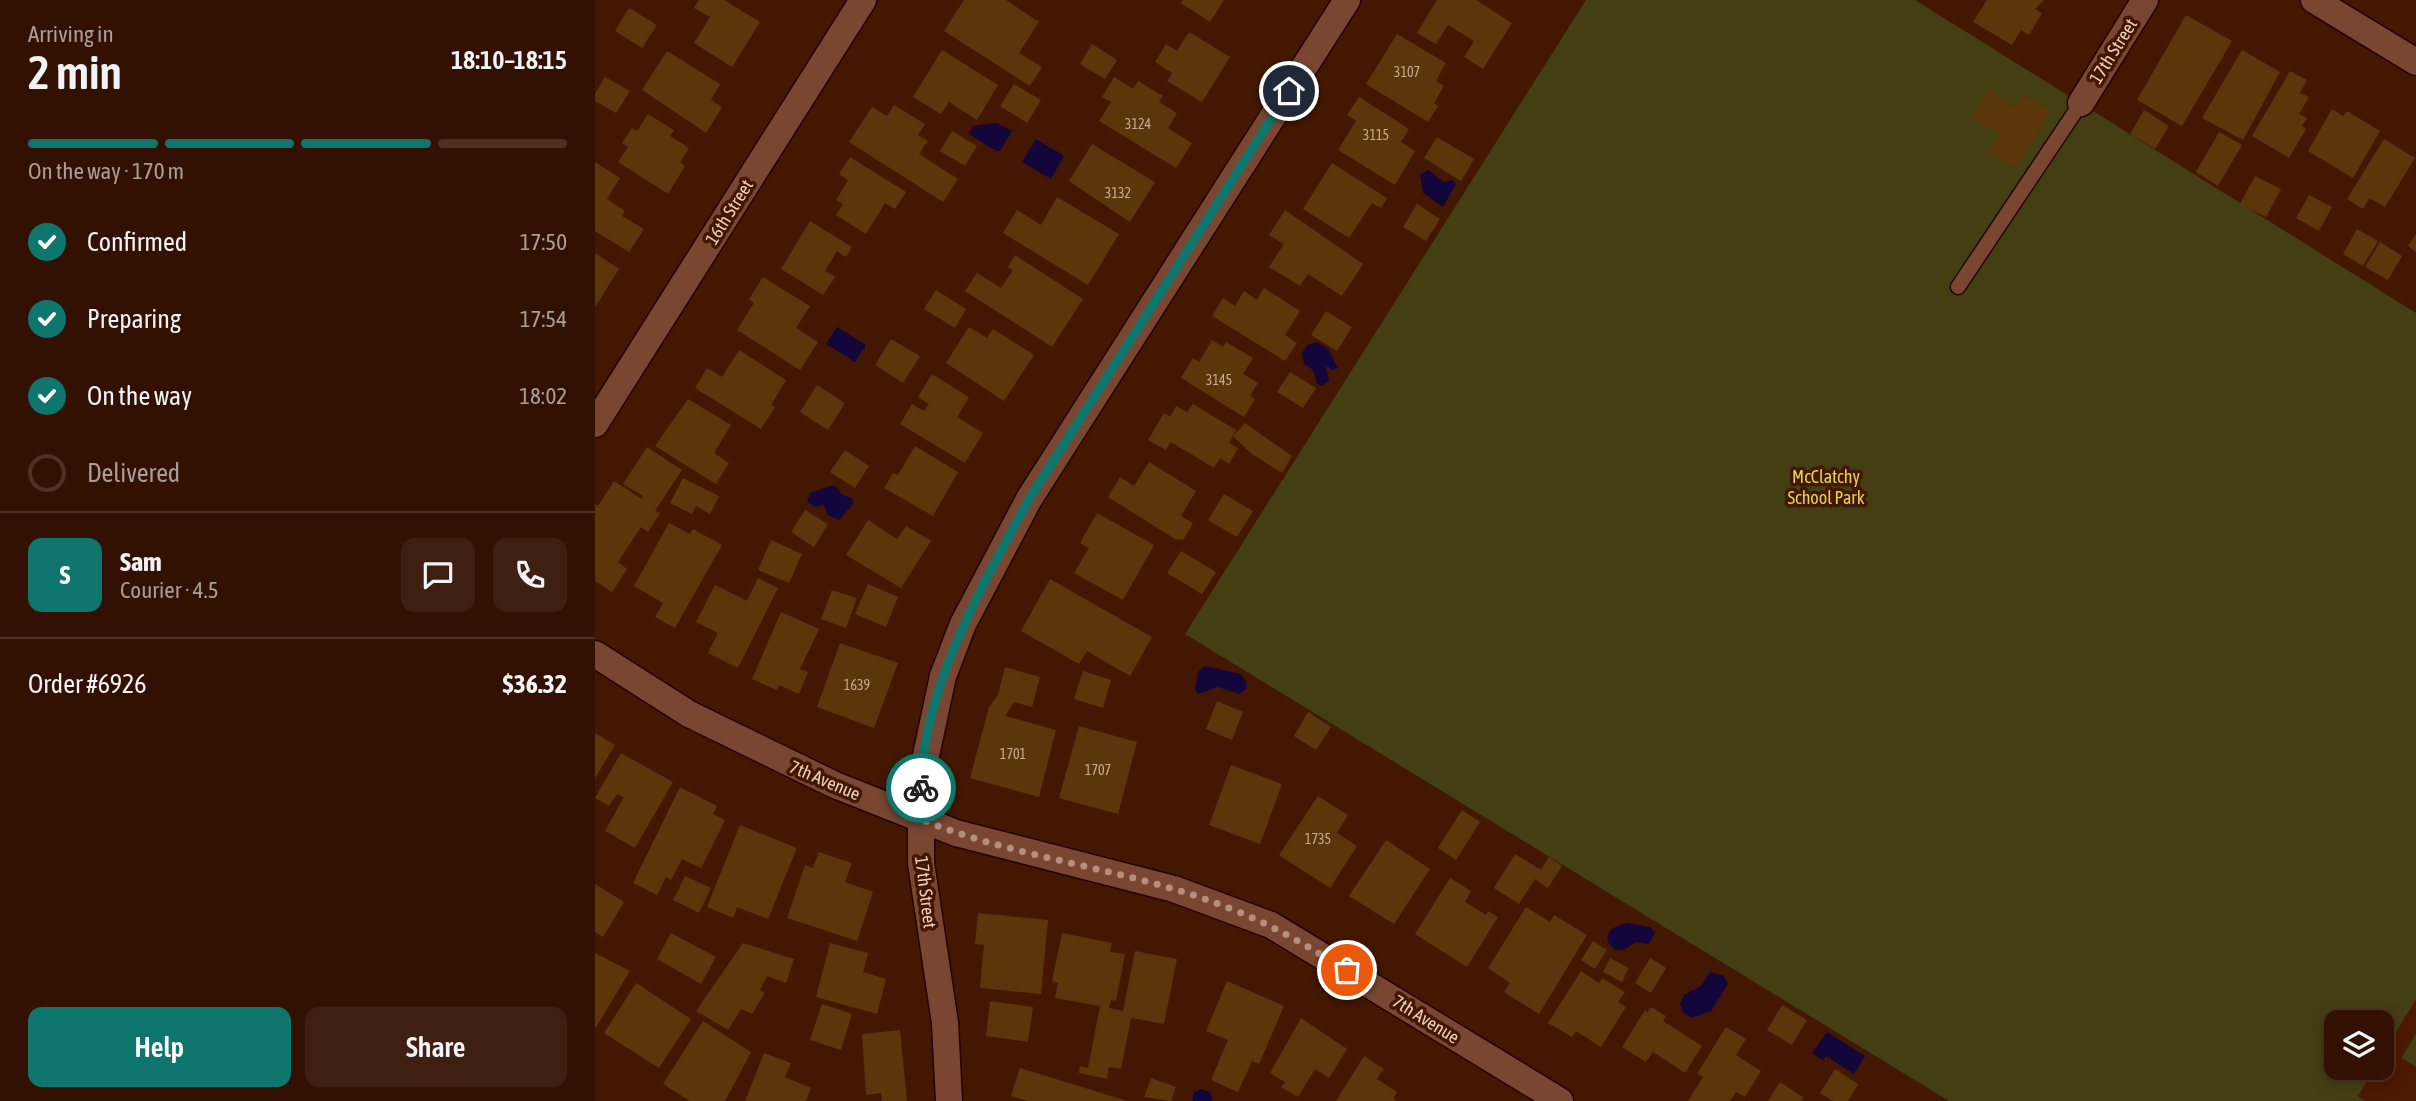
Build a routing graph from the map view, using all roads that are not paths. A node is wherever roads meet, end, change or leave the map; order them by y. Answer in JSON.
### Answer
{"nodes":[{"id":1,"x":863,"y":0,"type":"edge"},
{"id":2,"x":1347,"y":0,"type":"edge"},
{"id":3,"x":2145,"y":0,"type":"edge"},
{"id":4,"x":2314,"y":0,"type":"edge"},
{"id":5,"x":2416,"y":62,"type":"edge"},
{"id":6,"x":2081,"y":103,"type":"joint"},
{"id":7,"x":1958,"y":287,"type":"dead end"},
{"id":8,"x":595,"y":424,"type":"edge"},
{"id":9,"x":595,"y":654,"type":"edge"},
{"id":10,"x":920,"y":819,"type":"junction"},
{"id":11,"x":949,"y":1101,"type":"edge"},
{"id":12,"x":1560,"y":1101,"type":"edge"}],
"edges":[{"from":1,"to":8,"type":"street","name":"16th Street"},
{"from":2,"to":10,"type":"street","name":"17th Street"},
{"from":3,"to":6,"type":"street","name":"17th Street"},
{"from":4,"to":5,"type":"street"},
{"from":6,"to":7,"type":"lane"},
{"from":9,"to":10,"type":"street","name":"7th Avenue"},
{"from":10,"to":11,"type":"street","name":"17th Street"},
{"from":10,"to":12,"type":"street","name":"7th Avenue"}]}
